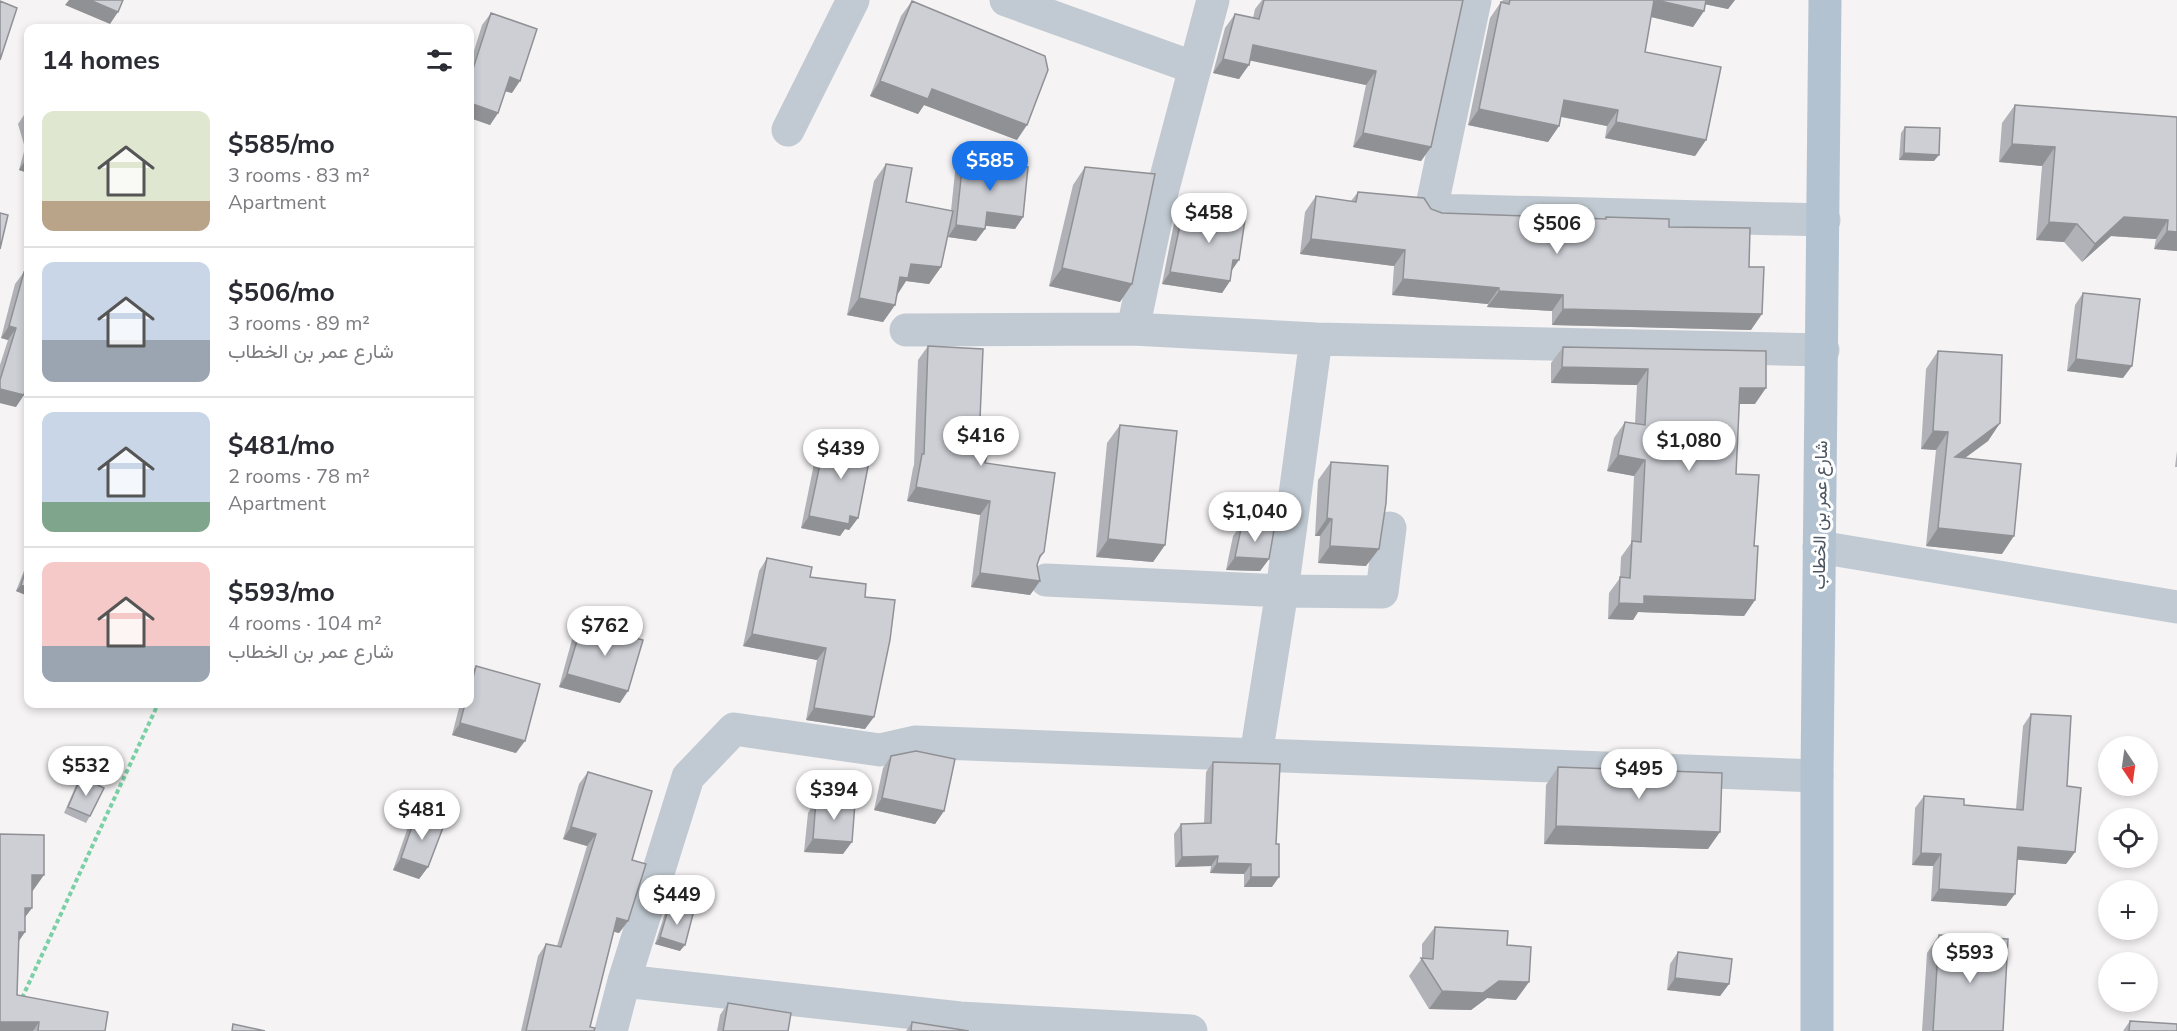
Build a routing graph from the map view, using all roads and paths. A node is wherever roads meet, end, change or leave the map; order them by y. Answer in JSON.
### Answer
{"nodes":[{"id":1,"x":853,"y":0,"type":"edge"},
{"id":2,"x":1006,"y":0,"type":"edge"},
{"id":3,"x":1213,"y":0,"type":"edge"},
{"id":4,"x":1476,"y":0,"type":"edge"},
{"id":5,"x":1826,"y":0,"type":"edge"},
{"id":6,"x":1195,"y":68,"type":"junction"},
{"id":7,"x":788,"y":130,"type":"dead end"},
{"id":8,"x":1824,"y":219,"type":"junction"},
{"id":9,"x":1133,"y":329,"type":"junction"},
{"id":10,"x":906,"y":330,"type":"dead end"},
{"id":11,"x":1316,"y":339,"type":"junction"},
{"id":12,"x":1823,"y":350,"type":"junction"},
{"id":13,"x":1390,"y":528,"type":"dead end"},
{"id":14,"x":1820,"y":547,"type":"junction"},
{"id":15,"x":1046,"y":580,"type":"dead end"},
{"id":16,"x":1282,"y":591,"type":"junction"},
{"id":17,"x":2177,"y":607,"type":"edge"},
{"id":18,"x":156,"y":708,"type":"edge"},
{"id":19,"x":1256,"y":755,"type":"junction"},
{"id":20,"x":1817,"y":776,"type":"junction"},
{"id":21,"x":624,"y":981,"type":"junction"},
{"id":22,"x":21,"y":999,"type":"edge"},
{"id":23,"x":611,"y":1031,"type":"edge"},
{"id":24,"x":1191,"y":1031,"type":"edge"},
{"id":25,"x":1817,"y":1031,"type":"edge"}],
"edges":[{"from":1,"to":7,"type":"lane"},
{"from":2,"to":6,"type":"lane"},
{"from":3,"to":6,"type":"lane"},
{"from":4,"to":8,"type":"lane"},
{"from":5,"to":8,"type":"main road","name":"شارع عمر بن الخطاب"},
{"from":6,"to":9,"type":"lane"},
{"from":8,"to":12,"type":"main road","name":"شارع عمر بن الخطاب"},
{"from":9,"to":10,"type":"lane"},
{"from":9,"to":11,"type":"lane"},
{"from":11,"to":12,"type":"lane"},
{"from":11,"to":16,"type":"lane"},
{"from":12,"to":14,"type":"main road","name":"شارع عمر بن الخطاب"},
{"from":13,"to":16,"type":"lane"},
{"from":14,"to":17,"type":"lane"},
{"from":14,"to":20,"type":"main road","name":"شارع عمر بن الخطاب"},
{"from":15,"to":16,"type":"lane"},
{"from":16,"to":19,"type":"lane"},
{"from":18,"to":22,"type":"path"},
{"from":19,"to":20,"type":"lane"},
{"from":19,"to":21,"type":"lane"},
{"from":20,"to":25,"type":"main road","name":"شارع عمر بن الخطاب"},
{"from":21,"to":23,"type":"lane"},
{"from":21,"to":24,"type":"lane"}]}
